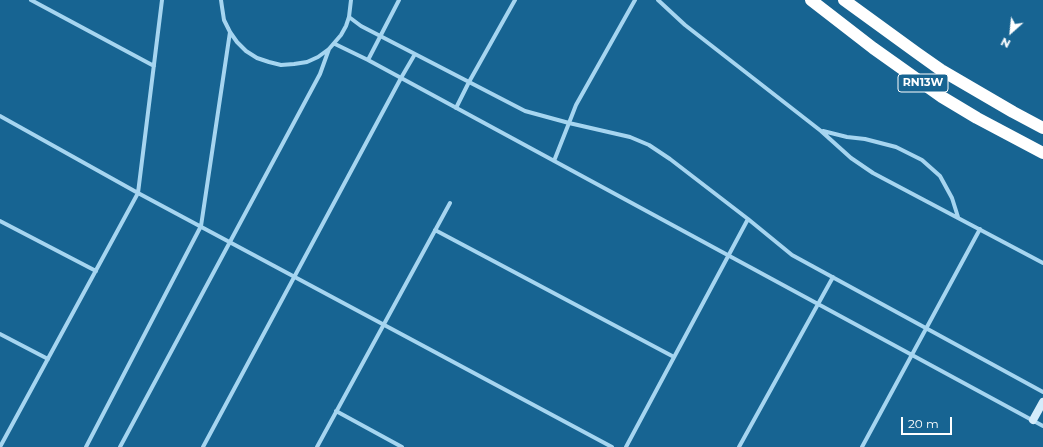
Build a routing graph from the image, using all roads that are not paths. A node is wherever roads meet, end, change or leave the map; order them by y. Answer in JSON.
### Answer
{"nodes":[{"id":1,"x":32,"y":0,"type":"edge"},
{"id":2,"x":162,"y":0,"type":"edge"},
{"id":3,"x":221,"y":0,"type":"edge"},
{"id":4,"x":351,"y":0,"type":"edge"},
{"id":5,"x":399,"y":0,"type":"edge"},
{"id":6,"x":515,"y":0,"type":"edge"},
{"id":7,"x":635,"y":0,"type":"edge"},
{"id":8,"x":658,"y":0,"type":"edge"},
{"id":9,"x":811,"y":0,"type":"edge"},
{"id":10,"x":849,"y":1,"type":"edge"},
{"id":11,"x":349,"y":17,"type":"junction"},
{"id":12,"x":230,"y":32,"type":"junction"},
{"id":13,"x":380,"y":36,"type":"junction"},
{"id":14,"x":335,"y":44,"type":"junction"},
{"id":15,"x":329,"y":49,"type":"junction"},
{"id":16,"x":415,"y":54,"type":"junction"},
{"id":17,"x":368,"y":60,"type":"junction"},
{"id":18,"x":154,"y":66,"type":"junction"},
{"id":19,"x":401,"y":78,"type":"junction"},
{"id":20,"x":469,"y":82,"type":"junction"},
{"id":21,"x":456,"y":108,"type":"junction"},
{"id":22,"x":0,"y":116,"type":"edge"},
{"id":23,"x":570,"y":124,"type":"junction"},
{"id":24,"x":1043,"y":128,"type":"edge"},
{"id":25,"x":821,"y":131,"type":"junction"},
{"id":26,"x":1043,"y":153,"type":"edge"},
{"id":27,"x":554,"y":161,"type":"junction"},
{"id":28,"x":138,"y":193,"type":"junction"},
{"id":29,"x":450,"y":203,"type":"dead end"},
{"id":30,"x":958,"y":217,"type":"junction"},
{"id":31,"x":748,"y":220,"type":"junction"},
{"id":32,"x":0,"y":221,"type":"edge"},
{"id":33,"x":201,"y":226,"type":"junction"},
{"id":34,"x":980,"y":229,"type":"junction"},
{"id":35,"x":435,"y":230,"type":"junction"},
{"id":36,"x":230,"y":242,"type":"junction"},
{"id":37,"x":729,"y":256,"type":"junction"},
{"id":38,"x":1043,"y":263,"type":"edge"},
{"id":39,"x":96,"y":271,"type":"junction"},
{"id":40,"x":295,"y":277,"type":"junction"},
{"id":41,"x":833,"y":277,"type":"junction"},
{"id":42,"x":818,"y":304,"type":"junction"},
{"id":43,"x":384,"y":324,"type":"junction"},
{"id":44,"x":926,"y":328,"type":"junction"},
{"id":45,"x":0,"y":334,"type":"edge"},
{"id":46,"x":911,"y":354,"type":"junction"},
{"id":47,"x":674,"y":356,"type":"junction"},
{"id":48,"x":48,"y":359,"type":"junction"},
{"id":49,"x":1043,"y":392,"type":"edge"},
{"id":50,"x":1043,"y":402,"type":"edge"},
{"id":51,"x":336,"y":411,"type":"junction"},
{"id":52,"x":1033,"y":420,"type":"junction"},
{"id":53,"x":1043,"y":426,"type":"edge"},
{"id":54,"x":0,"y":447,"type":"edge"},
{"id":55,"x":86,"y":447,"type":"edge"},
{"id":56,"x":120,"y":447,"type":"edge"},
{"id":57,"x":203,"y":447,"type":"edge"},
{"id":58,"x":317,"y":447,"type":"edge"},
{"id":59,"x":402,"y":447,"type":"edge"},
{"id":60,"x":612,"y":447,"type":"edge"},
{"id":61,"x":626,"y":447,"type":"edge"},
{"id":62,"x":739,"y":447,"type":"edge"},
{"id":63,"x":862,"y":447,"type":"edge"}],
"edges":[{"from":1,"to":18,"type":"street"},
{"from":2,"to":18,"type":"street"},
{"from":3,"to":12,"type":"street"},
{"from":4,"to":11,"type":"street"},
{"from":5,"to":13,"type":"street"},
{"from":6,"to":20,"type":"street"},
{"from":7,"to":23,"type":"street"},
{"from":8,"to":25,"type":"street"},
{"from":9,"to":26,"type":"highway","number":"RN13W"},
{"from":10,"to":24,"type":"highway","number":"RN13W"},
{"from":11,"to":13,"type":"street"},
{"from":11,"to":14,"type":"street"},
{"from":12,"to":15,"type":"street"},
{"from":12,"to":33,"type":"street"},
{"from":13,"to":16,"type":"street"},
{"from":13,"to":17,"type":"street"},
{"from":14,"to":15,"type":"street"},
{"from":14,"to":17,"type":"street"},
{"from":15,"to":36,"type":"street"},
{"from":16,"to":19,"type":"street"},
{"from":16,"to":20,"type":"street"},
{"from":17,"to":19,"type":"street"},
{"from":18,"to":28,"type":"street"},
{"from":19,"to":21,"type":"street"},
{"from":19,"to":40,"type":"street"},
{"from":20,"to":21,"type":"street"},
{"from":20,"to":23,"type":"street"},
{"from":21,"to":27,"type":"street"},
{"from":22,"to":28,"type":"street"},
{"from":23,"to":27,"type":"street"},
{"from":23,"to":31,"type":"street"},
{"from":25,"to":30,"type":"street"},
{"from":25,"to":30,"type":"street"},
{"from":27,"to":37,"type":"street"},
{"from":28,"to":33,"type":"street"},
{"from":28,"to":39,"type":"street"},
{"from":29,"to":35,"type":"street"},
{"from":30,"to":34,"type":"street"},
{"from":31,"to":37,"type":"street"},
{"from":31,"to":41,"type":"street"},
{"from":32,"to":39,"type":"street"},
{"from":33,"to":36,"type":"street"},
{"from":33,"to":55,"type":"street"},
{"from":34,"to":38,"type":"street"},
{"from":34,"to":44,"type":"street"},
{"from":35,"to":43,"type":"street"},
{"from":35,"to":47,"type":"street"},
{"from":36,"to":40,"type":"street"},
{"from":36,"to":56,"type":"street"},
{"from":37,"to":42,"type":"street"},
{"from":37,"to":47,"type":"street"},
{"from":39,"to":48,"type":"street"},
{"from":40,"to":43,"type":"street"},
{"from":40,"to":57,"type":"street"},
{"from":41,"to":42,"type":"street"},
{"from":41,"to":44,"type":"street"},
{"from":42,"to":46,"type":"street"},
{"from":42,"to":62,"type":"street"},
{"from":43,"to":51,"type":"street"},
{"from":43,"to":60,"type":"street"},
{"from":44,"to":46,"type":"street"},
{"from":44,"to":49,"type":"street"},
{"from":45,"to":48,"type":"street"},
{"from":46,"to":52,"type":"street"},
{"from":46,"to":63,"type":"street"},
{"from":47,"to":61,"type":"street"},
{"from":48,"to":54,"type":"street"},
{"from":50,"to":52,"type":"street"},
{"from":51,"to":58,"type":"street"},
{"from":51,"to":59,"type":"street"},
{"from":52,"to":53,"type":"street"}]}
